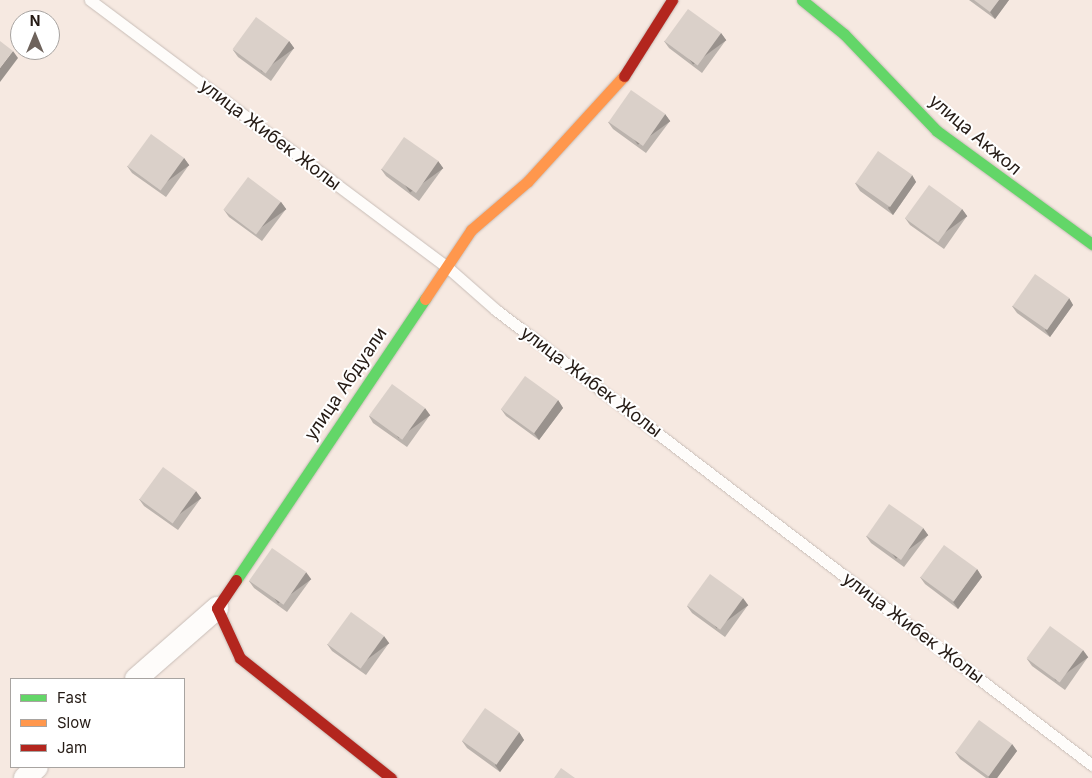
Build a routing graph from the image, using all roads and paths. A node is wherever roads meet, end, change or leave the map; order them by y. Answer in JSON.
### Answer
{"nodes":[{"id":1,"x":90,"y":0,"type":"edge"},
{"id":2,"x":672,"y":0,"type":"edge"},
{"id":3,"x":802,"y":0,"type":"edge"},
{"id":4,"x":1092,"y":244,"type":"edge"},
{"id":5,"x":446,"y":266,"type":"junction"},
{"id":6,"x":217,"y":608,"type":"junction"},
{"id":7,"x":137,"y":678,"type":"edge"},
{"id":8,"x":1092,"y":765,"type":"edge"},
{"id":9,"x":36,"y":768,"type":"edge"},
{"id":10,"x":25,"y":778,"type":"edge"},
{"id":11,"x":391,"y":778,"type":"edge"}],
"edges":[{"from":1,"to":5,"type":"lane","name":"улица Жибек Жолы"},
{"from":2,"to":5,"type":"street","name":"улица Абдуали"},
{"from":3,"to":4,"type":"street","name":"улица Акжол"},
{"from":5,"to":6,"type":"street","name":"улица Абдуали"},
{"from":5,"to":8,"type":"lane","name":"улица Жибек Жолы"},
{"from":6,"to":7,"type":"street"},
{"from":6,"to":11,"type":"street"},
{"from":9,"to":10,"type":"street"}]}
